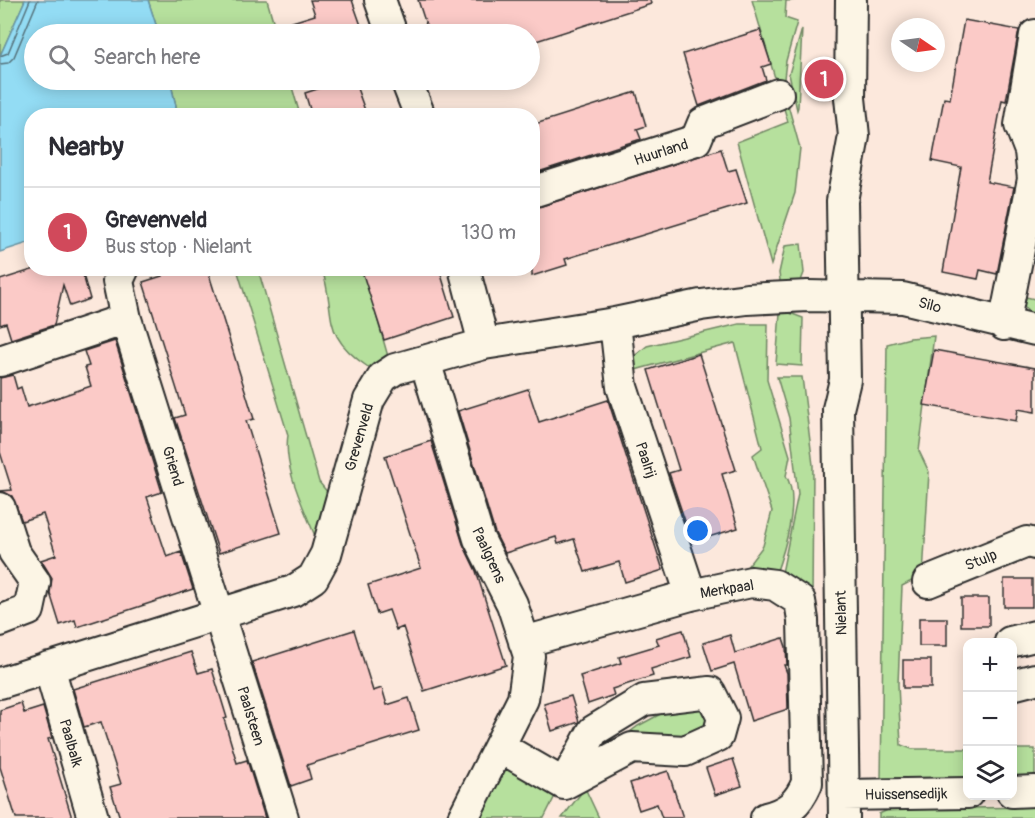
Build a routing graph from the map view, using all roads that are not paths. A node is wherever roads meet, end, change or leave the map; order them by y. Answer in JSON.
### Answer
{"nodes":[{"id":1,"x":380,"y":0,"type":"edge"},
{"id":2,"x":851,"y":0,"type":"edge"},
{"id":3,"x":388,"y":24,"type":"edge"},
{"id":4,"x":1035,"y":35,"type":"edge"},
{"id":5,"x":410,"y":90,"type":"edge"},
{"id":6,"x":778,"y":94,"type":"dead end"},
{"id":7,"x":417,"y":108,"type":"edge"},
{"id":8,"x":540,"y":189,"type":"edge"},
{"id":9,"x":120,"y":276,"type":"edge"},
{"id":10,"x":466,"y":276,"type":"edge"},
{"id":11,"x":1024,"y":280,"type":"edge"},
{"id":12,"x":834,"y":296,"type":"junction"},
{"id":13,"x":126,"y":319,"type":"junction"},
{"id":14,"x":615,"y":323,"type":"junction"},
{"id":15,"x":1004,"y":325,"type":"junction"},
{"id":16,"x":1035,"y":330,"type":"edge"},
{"id":17,"x":484,"y":344,"type":"junction"},
{"id":18,"x":0,"y":361,"type":"edge"},
{"id":19,"x":425,"y":361,"type":"junction"},
{"id":20,"x":0,"y":508,"type":"edge"},
{"id":21,"x":1035,"y":544,"type":"edge"},
{"id":22,"x":928,"y":582,"type":"dead end"},
{"id":23,"x":691,"y":595,"type":"junction"},
{"id":24,"x":219,"y":614,"type":"junction"},
{"id":25,"x":0,"y":621,"type":"edge"},
{"id":26,"x":1035,"y":636,"type":"edge"},
{"id":27,"x":1017,"y":640,"type":"edge"},
{"id":28,"x":524,"y":642,"type":"junction"},
{"id":29,"x":49,"y":667,"type":"junction"},
{"id":30,"x":1035,"y":679,"type":"edge"},
{"id":31,"x":0,"y":683,"type":"edge"},
{"id":32,"x":1017,"y":684,"type":"edge"},
{"id":33,"x":500,"y":747,"type":"junction"},
{"id":34,"x":564,"y":784,"type":"junction"},
{"id":35,"x":1035,"y":791,"type":"edge"},
{"id":36,"x":1017,"y":792,"type":"edge"},
{"id":37,"x":963,"y":794,"type":"edge"},
{"id":38,"x":844,"y":807,"type":"edge"},
{"id":39,"x":93,"y":818,"type":"edge"},
{"id":40,"x":283,"y":818,"type":"edge"},
{"id":41,"x":463,"y":818,"type":"edge"},
{"id":42,"x":766,"y":818,"type":"edge"}],
"edges":[{"from":1,"to":3,"type":"street"},
{"from":2,"to":12,"type":"street","name":"Nielant"},
{"from":4,"to":11,"type":"street"},
{"from":5,"to":7,"type":"street"},
{"from":6,"to":8,"type":"street","name":"Huurland"},
{"from":9,"to":13,"type":"street","name":"Griend"},
{"from":10,"to":17,"type":"street"},
{"from":11,"to":15,"type":"street"},
{"from":12,"to":14,"type":"street","name":"Grevenveld"},
{"from":12,"to":15,"type":"street","name":"Silo"},
{"from":12,"to":38,"type":"street","name":"Nielant"},
{"from":13,"to":18,"type":"street"},
{"from":13,"to":24,"type":"street","name":"Griend"},
{"from":14,"to":17,"type":"street","name":"Grevenveld"},
{"from":14,"to":23,"type":"street","name":"Paalrij"},
{"from":15,"to":16,"type":"street","name":"Silo"},
{"from":17,"to":19,"type":"street","name":"Grevenveld"},
{"from":19,"to":24,"type":"street","name":"Grevenveld"},
{"from":19,"to":28,"type":"street","name":"Paalgrens"},
{"from":20,"to":25,"type":"street"},
{"from":21,"to":22,"type":"street","name":"Stulp"},
{"from":23,"to":28,"type":"street","name":"Merkpaal"},
{"from":23,"to":42,"type":"street","name":"Merkpaal"},
{"from":24,"to":29,"type":"street","name":"Grevenveld"},
{"from":24,"to":40,"type":"street","name":"Paalsteen"},
{"from":26,"to":27,"type":"street"},
{"from":28,"to":33,"type":"street","name":"Paalgrens"},
{"from":29,"to":31,"type":"street","name":"Grevenveld"},
{"from":29,"to":39,"type":"street","name":"Paalbalk"},
{"from":30,"to":32,"type":"street"},
{"from":33,"to":34,"type":"street"},
{"from":33,"to":41,"type":"street","name":"Paalgrens"},
{"from":34,"to":34,"type":"street"},
{"from":35,"to":36,"type":"street"},
{"from":37,"to":38,"type":"street","name":"Huissensedijk"}]}
